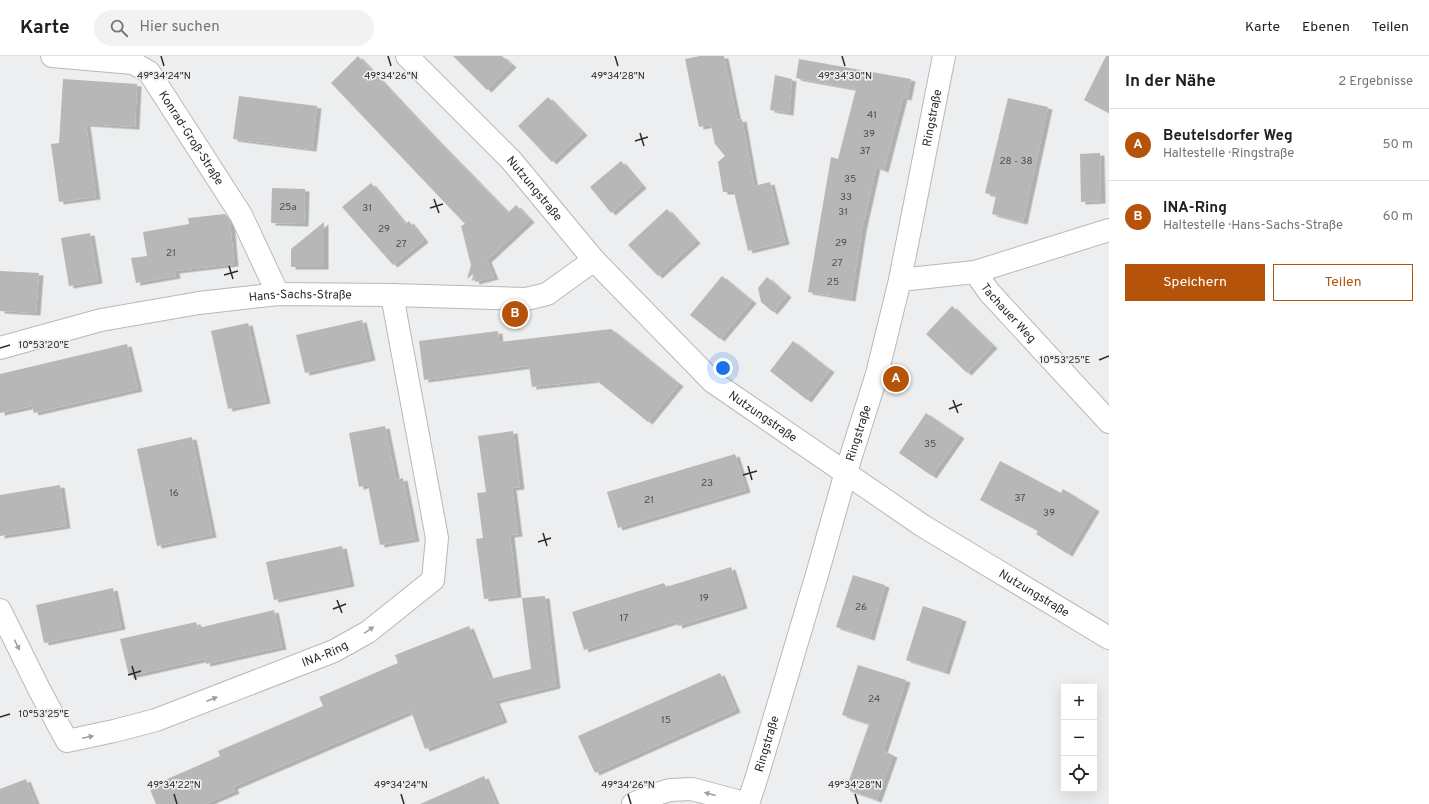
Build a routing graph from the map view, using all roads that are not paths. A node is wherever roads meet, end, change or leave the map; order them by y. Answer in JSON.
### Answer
{"nodes":[{"id":1,"x":52,"y":56,"type":"edge"},
{"id":2,"x":407,"y":56,"type":"edge"},
{"id":3,"x":944,"y":56,"type":"edge"},
{"id":4,"x":1109,"y":230,"type":"edge"},
{"id":5,"x":594,"y":260,"type":"junction"},
{"id":6,"x":975,"y":272,"type":"junction"},
{"id":7,"x":900,"y":280,"type":"junction"},
{"id":8,"x":278,"y":294,"type":"junction"},
{"id":9,"x":392,"y":295,"type":"junction"},
{"id":10,"x":0,"y":348,"type":"edge"},
{"id":11,"x":1109,"y":422,"type":"edge"},
{"id":12,"x":846,"y":472,"type":"junction"},
{"id":13,"x":0,"y":610,"type":"edge"},
{"id":14,"x":1109,"y":638,"type":"edge"},
{"id":15,"x":633,"y":804,"type":"edge"},
{"id":16,"x":748,"y":804,"type":"edge"}],
"edges":[{"from":1,"to":8,"type":"street","name":"Konrad-Groß-Straße"},
{"from":2,"to":5,"type":"street","name":"Nutzungstraße"},
{"from":3,"to":7,"type":"street","name":"Ringstraße"},
{"from":4,"to":6,"type":"street","name":"Tachauer Weg"},
{"from":5,"to":9,"type":"street","name":"Hans-Sachs-Straße"},
{"from":5,"to":12,"type":"street","name":"Nutzungstraße"},
{"from":6,"to":7,"type":"street","name":"Tachauer Weg"},
{"from":6,"to":11,"type":"street","name":"Tachauer Weg"},
{"from":7,"to":12,"type":"street","name":"Ringstraße"},
{"from":8,"to":9,"type":"street","name":"Hans-Sachs-Straße"},
{"from":8,"to":10,"type":"street","name":"Hans-Sachs-Straße"},
{"from":13,"to":9,"type":"street","name":"INA-Ring","one_way":true},
{"from":12,"to":14,"type":"street","name":"Nutzungstraße"},
{"from":12,"to":16,"type":"street","name":"Ringstraße"},
{"from":16,"to":15,"type":"street","one_way":true}]}
